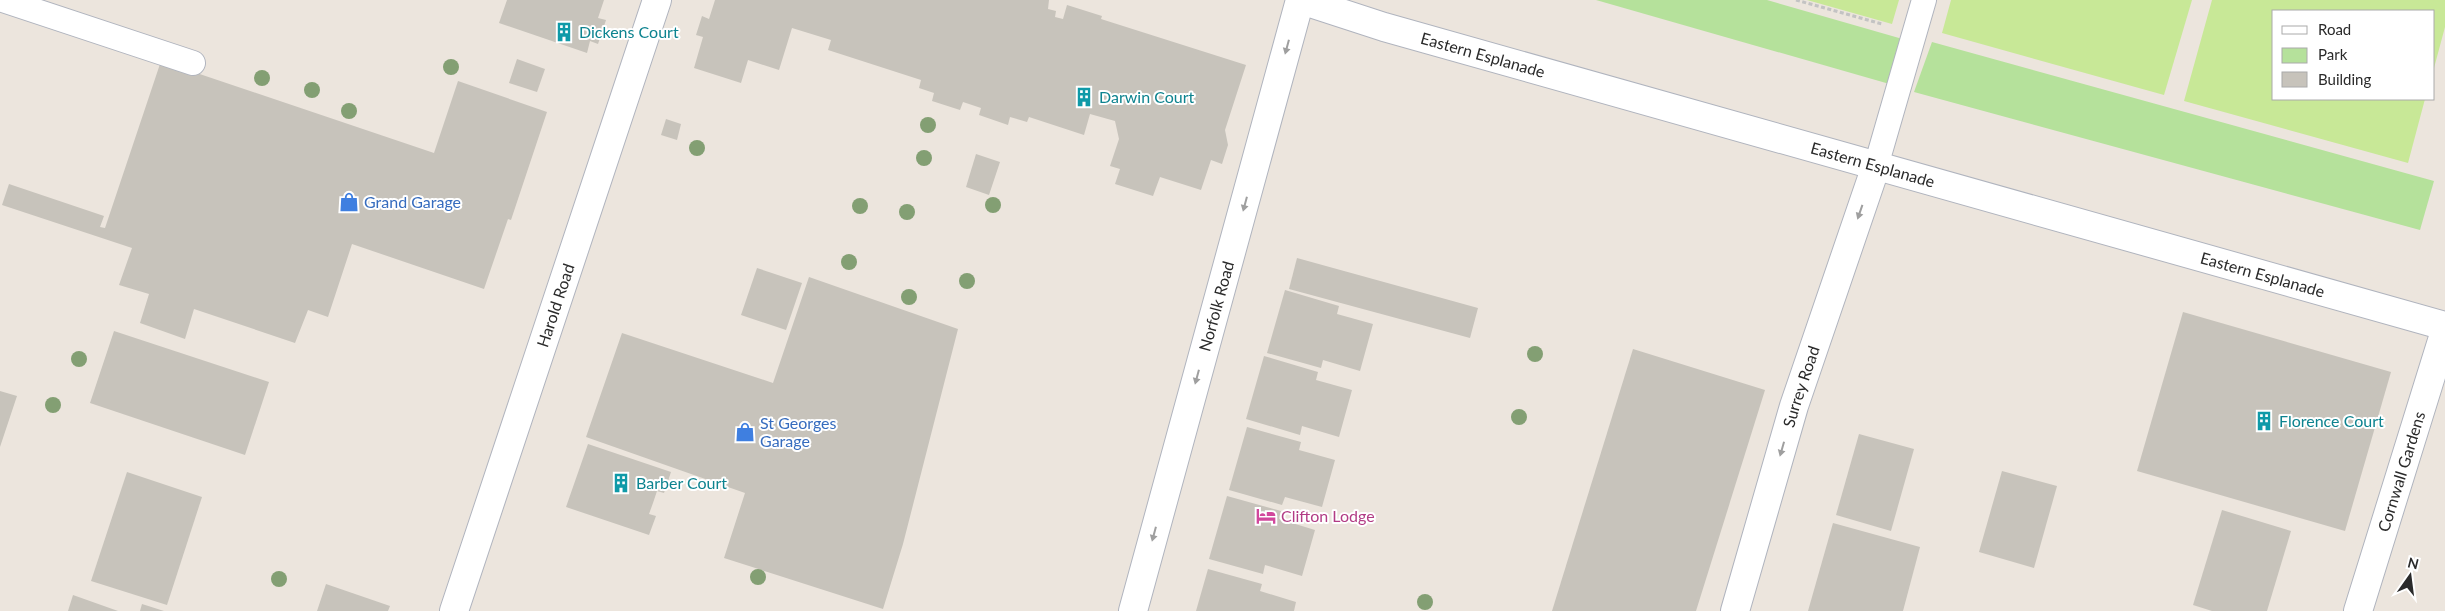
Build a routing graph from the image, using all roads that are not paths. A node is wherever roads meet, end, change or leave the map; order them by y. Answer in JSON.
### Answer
{"nodes":[{"id":1,"x":3,"y":0,"type":"edge"},
{"id":2,"x":657,"y":0,"type":"edge"},
{"id":3,"x":1301,"y":0,"type":"edge"},
{"id":4,"x":1924,"y":0,"type":"edge"},
{"id":5,"x":193,"y":63,"type":"dead end"},
{"id":6,"x":1876,"y":166,"type":"junction"},
{"id":7,"x":2445,"y":326,"type":"edge"},
{"id":8,"x":2445,"y":331,"type":"edge"},
{"id":9,"x":454,"y":611,"type":"edge"},
{"id":10,"x":1134,"y":611,"type":"edge"},
{"id":11,"x":1735,"y":611,"type":"edge"},
{"id":12,"x":2358,"y":611,"type":"edge"}],
"edges":[{"from":1,"to":5,"type":"lane"},
{"from":2,"to":9,"type":"street","name":"Harold Road"},
{"from":3,"to":6,"type":"street","name":"Eastern Esplanade"},
{"from":3,"to":10,"type":"street","name":"Norfolk Road","one_way":true},
{"from":4,"to":6,"type":"lane"},
{"from":6,"to":7,"type":"street","name":"Eastern Esplanade"},
{"from":6,"to":11,"type":"street","name":"Surrey Road","one_way":true},
{"from":8,"to":12,"type":"street","name":"Cornwall Gardens"}]}
